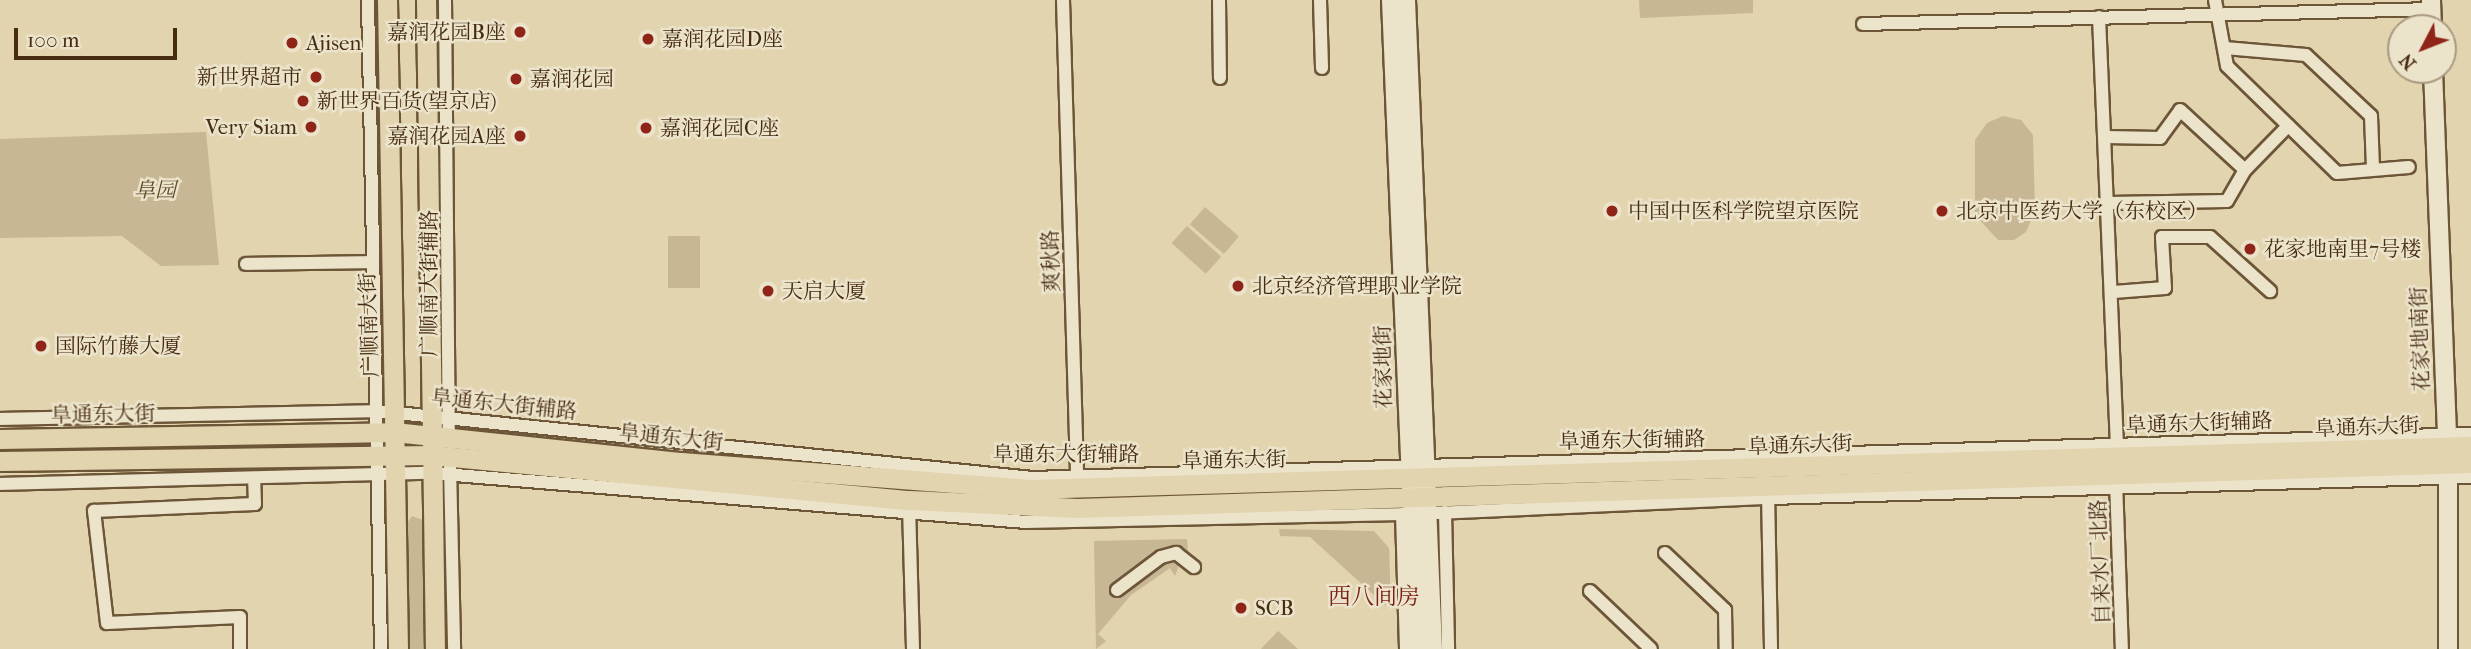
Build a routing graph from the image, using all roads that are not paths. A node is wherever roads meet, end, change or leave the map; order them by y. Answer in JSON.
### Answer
{"nodes":[{"id":1,"x":368,"y":0,"type":"edge"},
{"id":2,"x":387,"y":0,"type":"edge"},
{"id":3,"x":426,"y":0,"type":"edge"},
{"id":4,"x":445,"y":0,"type":"edge"},
{"id":5,"x":1063,"y":0,"type":"edge"},
{"id":6,"x":1219,"y":0,"type":"edge"},
{"id":7,"x":1320,"y":0,"type":"edge"},
{"id":8,"x":1391,"y":0,"type":"edge"},
{"id":9,"x":1406,"y":0,"type":"edge"},
{"id":10,"x":2431,"y":5,"type":"edge"},
{"id":11,"x":2216,"y":6,"type":"edge"},
{"id":12,"x":2099,"y":17,"type":"junction"},
{"id":13,"x":1863,"y":24,"type":"dead end"},
{"id":14,"x":2225,"y":48,"type":"junction"},
{"id":15,"x":1321,"y":68,"type":"dead end"},
{"id":16,"x":1220,"y":78,"type":"dead end"},
{"id":17,"x":2434,"y":84,"type":"edge"},
{"id":18,"x":2288,"y":126,"type":"junction"},
{"id":19,"x":2106,"y":137,"type":"junction"},
{"id":20,"x":2373,"y":167,"type":"junction"},
{"id":21,"x":2409,"y":167,"type":"dead end"},
{"id":22,"x":2245,"y":170,"type":"junction"},
{"id":23,"x":2109,"y":203,"type":"junction"},
{"id":24,"x":372,"y":262,"type":"junction"},
{"id":25,"x":246,"y":264,"type":"dead end"},
{"id":26,"x":2270,"y":291,"type":"dead end"},
{"id":27,"x":2114,"y":292,"type":"junction"},
{"id":28,"x":0,"y":419,"type":"edge"},
{"id":29,"x":385,"y":422,"type":"junction"},
{"id":30,"x":440,"y":425,"type":"junction"},
{"id":31,"x":2471,"y":434,"type":"edge"},
{"id":32,"x":0,"y":439,"type":"edge"},
{"id":33,"x":2471,"y":446,"type":"edge"},
{"id":34,"x":2447,"y":456,"type":"junction"},
{"id":35,"x":0,"y":461,"type":"edge"},
{"id":36,"x":2471,"y":463,"type":"edge"},
{"id":37,"x":440,"y":464,"type":"junction"},
{"id":38,"x":386,"y":466,"type":"junction"},
{"id":39,"x":2117,"y":466,"type":"junction"},
{"id":40,"x":2471,"y":477,"type":"edge"},
{"id":41,"x":254,"y":478,"type":"junction"},
{"id":42,"x":1077,"y":481,"type":"junction"},
{"id":43,"x":0,"y":484,"type":"edge"},
{"id":44,"x":1768,"y":492,"type":"junction"},
{"id":45,"x":1420,"y":493,"type":"junction"},
{"id":46,"x":909,"y":507,"type":"junction"},
{"id":47,"x":1077,"y":515,"type":"junction"},
{"id":48,"x":432,"y":527,"type":"junction"},
{"id":49,"x":397,"y":530,"type":"junction"},
{"id":50,"x":1665,"y":553,"type":"dead end"},
{"id":51,"x":1194,"y":567,"type":"dead end"},
{"id":52,"x":1117,"y":590,"type":"dead end"},
{"id":53,"x":1590,"y":591,"type":"dead end"},
{"id":54,"x":240,"y":649,"type":"edge"},
{"id":55,"x":381,"y":649,"type":"edge"},
{"id":56,"x":398,"y":649,"type":"edge"},
{"id":57,"x":435,"y":649,"type":"edge"},
{"id":58,"x":454,"y":649,"type":"edge"},
{"id":59,"x":913,"y":649,"type":"edge"},
{"id":60,"x":1406,"y":649,"type":"edge"},
{"id":61,"x":1418,"y":649,"type":"edge"},
{"id":62,"x":1433,"y":649,"type":"edge"},
{"id":63,"x":1448,"y":649,"type":"edge"},
{"id":64,"x":1651,"y":649,"type":"edge"},
{"id":65,"x":1726,"y":649,"type":"edge"},
{"id":66,"x":1771,"y":649,"type":"edge"},
{"id":67,"x":2122,"y":649,"type":"edge"},
{"id":68,"x":2448,"y":649,"type":"edge"}],
"edges":[{"from":1,"to":24,"type":"street"},
{"from":2,"to":29,"type":"main road","name":"广顺南大街"},
{"from":3,"to":30,"type":"main road"},
{"from":4,"to":30,"type":"street","name":"广顺南大街辅路"},
{"from":5,"to":42,"type":"street","name":"爽秋路"},
{"from":6,"to":16,"type":"street"},
{"from":7,"to":15,"type":"street"},
{"from":8,"to":45,"type":"main road","name":"花家地街"},
{"from":9,"to":45,"type":"main road","name":"花家地街"},
{"from":10,"to":11,"type":"street"},
{"from":11,"to":12,"type":"street"},
{"from":11,"to":14,"type":"street"},
{"from":12,"to":13,"type":"street"},
{"from":12,"to":19,"type":"street","name":"自来水厂北路"},
{"from":14,"to":18,"type":"street"},
{"from":14,"to":20,"type":"street"},
{"from":17,"to":34,"type":"main road","name":"花家地南街"},
{"from":18,"to":20,"type":"street"},
{"from":18,"to":22,"type":"street"},
{"from":19,"to":22,"type":"street"},
{"from":19,"to":23,"type":"street","name":"自来水厂北路"},
{"from":20,"to":21,"type":"street"},
{"from":22,"to":23,"type":"street"},
{"from":23,"to":27,"type":"street","name":"自来水厂北路"},
{"from":24,"to":25,"type":"street"},
{"from":24,"to":29,"type":"street"},
{"from":26,"to":27,"type":"street"},
{"from":27,"to":39,"type":"street","name":"自来水厂北路"},
{"from":28,"to":29,"type":"street"},
{"from":29,"to":30,"type":"main road","name":"阜通东大街"},
{"from":29,"to":32,"type":"main road","name":"阜通东大街"},
{"from":29,"to":38,"type":"main road","name":"广顺南大街"},
{"from":30,"to":37,"type":"main road"},
{"from":30,"to":42,"type":"main road","name":"阜通东大街"},
{"from":31,"to":34,"type":"street","name":"阜通东大街辅路"},
{"from":33,"to":34,"type":"main road","name":"阜通东大街"},
{"from":34,"to":36,"type":"main road","name":"阜通东大街"},
{"from":34,"to":39,"type":"main road","name":"阜通东大街"},
{"from":34,"to":39,"type":"street","name":"阜通东大街辅路"},
{"from":34,"to":40,"type":"street","name":"阜通东大街辅路"},
{"from":34,"to":68,"type":"main road","name":"花家地南街"},
{"from":35,"to":38,"type":"main road","name":"阜通东大街"},
{"from":37,"to":38,"type":"main road","name":"阜通东大街"},
{"from":37,"to":46,"type":"main road","name":"阜通东大街"},
{"from":37,"to":48,"type":"main road"},
{"from":37,"to":58,"type":"street"},
{"from":38,"to":41,"type":"street"},
{"from":38,"to":49,"type":"main road","name":"广顺南大街"},
{"from":38,"to":55,"type":"street"},
{"from":39,"to":44,"type":"main road","name":"阜通东大街"},
{"from":39,"to":45,"type":"main road","name":"阜通东大街"},
{"from":39,"to":67,"type":"street","name":"自来水厂北路"},
{"from":41,"to":43,"type":"street"},
{"from":41,"to":54,"type":"street"},
{"from":42,"to":45,"type":"main road","name":"阜通东大街"},
{"from":42,"to":47,"type":"street","name":"爽秋路"},
{"from":44,"to":45,"type":"main road","name":"阜通东大街"},
{"from":44,"to":66,"type":"street"},
{"from":45,"to":47,"type":"main road","name":"阜通东大街"},
{"from":45,"to":47,"type":"street"},
{"from":45,"to":60,"type":"street"},
{"from":45,"to":61,"type":"main road","name":"花家地街"},
{"from":45,"to":62,"type":"main road","name":"花家地街"},
{"from":45,"to":63,"type":"street"},
{"from":46,"to":47,"type":"main road","name":"阜通东大街"},
{"from":46,"to":59,"type":"street"},
{"from":48,"to":49,"type":"main road"},
{"from":48,"to":57,"type":"main road"},
{"from":49,"to":56,"type":"main road","name":"广顺南大街"},
{"from":50,"to":65,"type":"street"},
{"from":51,"to":52,"type":"street"},
{"from":53,"to":64,"type":"street"}]}
